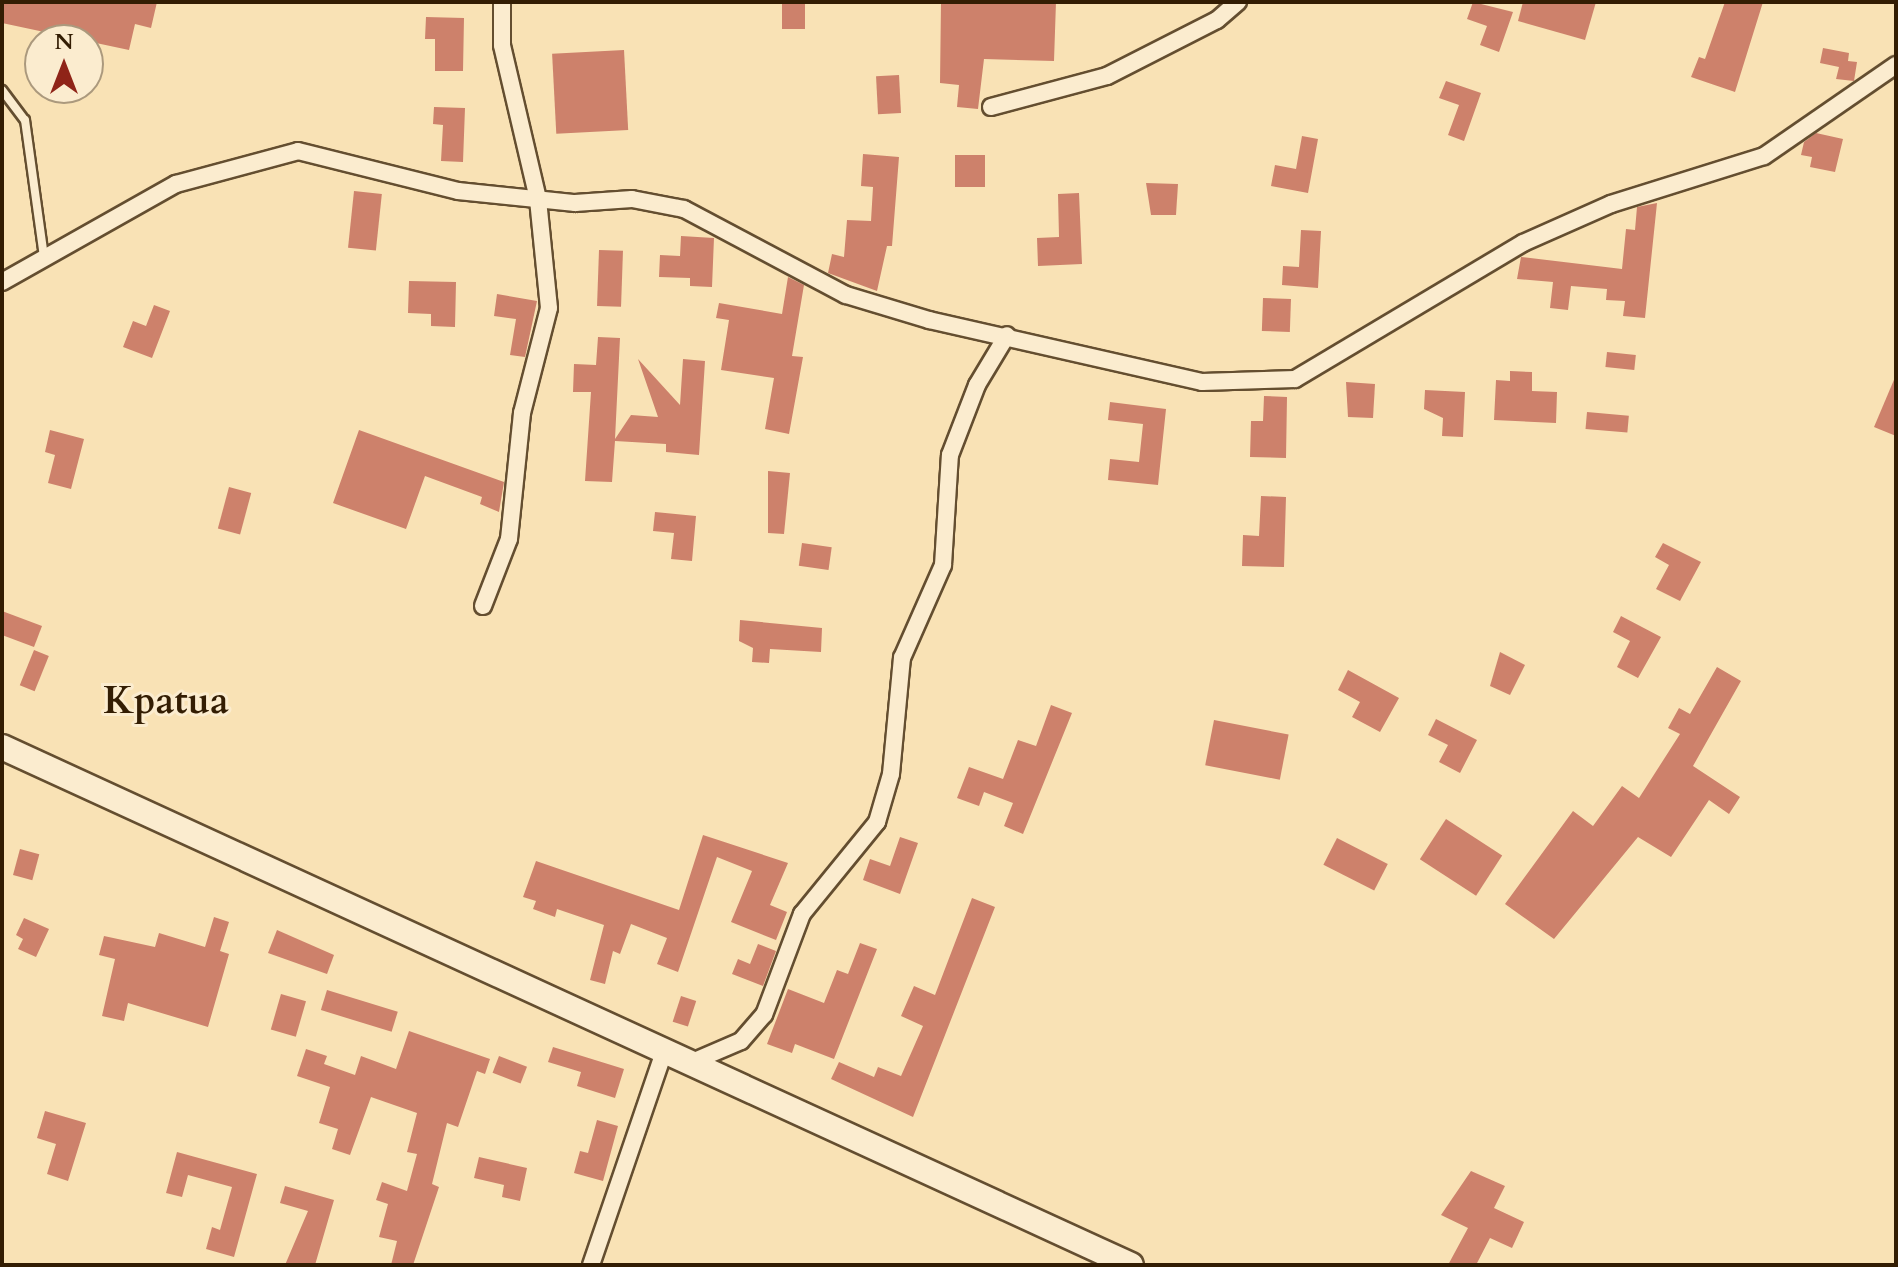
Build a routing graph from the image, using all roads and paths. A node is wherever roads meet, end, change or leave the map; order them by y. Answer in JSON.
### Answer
{"nodes":[{"id":1,"x":502,"y":2,"type":"edge"},
{"id":2,"x":1238,"y":2,"type":"edge"},
{"id":3,"x":1896,"y":65,"type":"edge"},
{"id":4,"x":2,"y":90,"type":"edge"},
{"id":5,"x":991,"y":107,"type":"dead end"},
{"id":6,"x":538,"y":199,"type":"junction"},
{"id":7,"x":44,"y":257,"type":"junction"},
{"id":8,"x":2,"y":282,"type":"edge"},
{"id":9,"x":1007,"y":335,"type":"junction"},
{"id":10,"x":483,"y":606,"type":"dead end"},
{"id":11,"x":2,"y":747,"type":"edge"},
{"id":12,"x":665,"y":1049,"type":"junction"},
{"id":13,"x":692,"y":1062,"type":"junction"},
{"id":14,"x":591,"y":1265,"type":"edge"},
{"id":15,"x":1131,"y":1265,"type":"edge"}],
"edges":[{"from":1,"to":6,"type":"street"},
{"from":2,"to":5,"type":"street"},
{"from":3,"to":9,"type":"street"},
{"from":4,"to":7,"type":"lane"},
{"from":6,"to":7,"type":"street"},
{"from":6,"to":9,"type":"street"},
{"from":6,"to":10,"type":"street"},
{"from":7,"to":8,"type":"street"},
{"from":9,"to":13,"type":"street"},
{"from":11,"to":12,"type":"main road"},
{"from":12,"to":13,"type":"main road"},
{"from":12,"to":14,"type":"street"},
{"from":13,"to":15,"type":"main road"}]}
